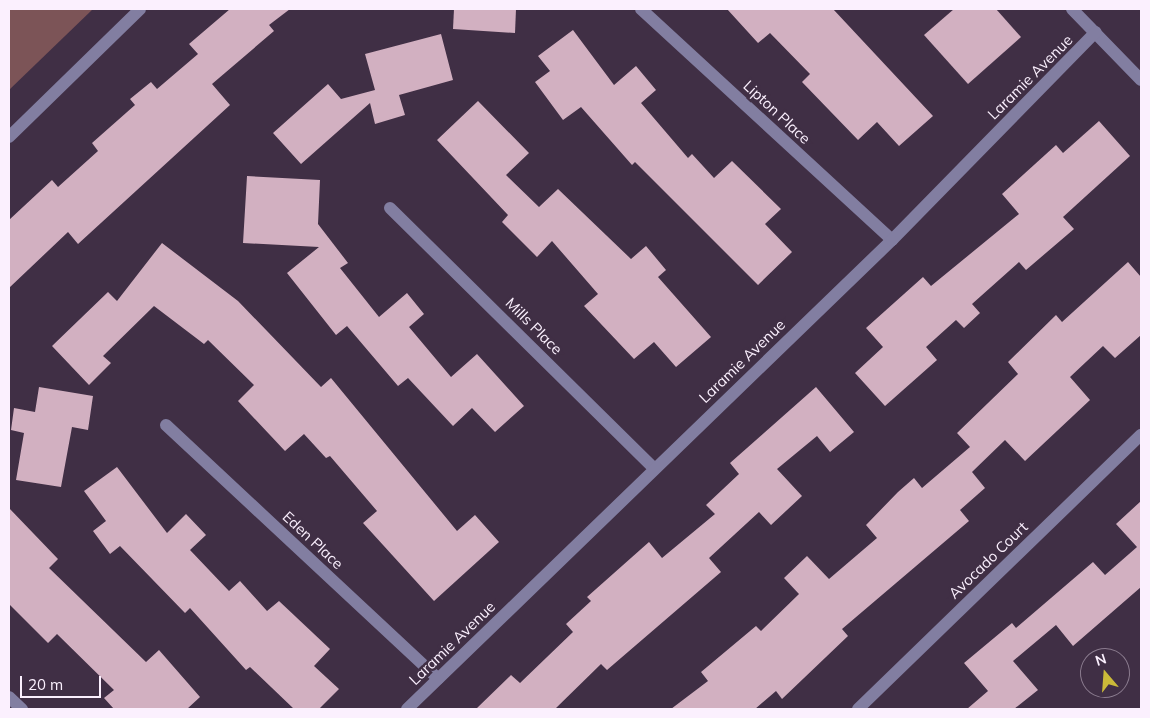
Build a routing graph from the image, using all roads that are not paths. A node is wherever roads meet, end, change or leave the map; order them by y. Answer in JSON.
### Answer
{"nodes":[{"id":1,"x":140,"y":9,"type":"edge"},
{"id":2,"x":641,"y":9,"type":"edge"},
{"id":3,"x":1072,"y":9,"type":"edge"},
{"id":4,"x":1096,"y":32,"type":"junction"},
{"id":5,"x":1141,"y":80,"type":"edge"},
{"id":6,"x":9,"y":137,"type":"edge"},
{"id":7,"x":390,"y":208,"type":"dead end"},
{"id":8,"x":892,"y":240,"type":"junction"},
{"id":9,"x":166,"y":425,"type":"dead end"},
{"id":10,"x":1141,"y":435,"type":"edge"},
{"id":11,"x":654,"y":468,"type":"junction"},
{"id":12,"x":438,"y":680,"type":"junction"},
{"id":13,"x":9,"y":697,"type":"edge"},
{"id":14,"x":861,"y":708,"type":"edge"},
{"id":15,"x":22,"y":709,"type":"edge"},
{"id":16,"x":407,"y":709,"type":"edge"}],
"edges":[{"from":1,"to":6,"type":"street"},
{"from":2,"to":8,"type":"street","name":"Lipton Place"},
{"from":3,"to":4,"type":"street"},
{"from":4,"to":5,"type":"street"},
{"from":4,"to":8,"type":"street","name":"Laramie Avenue"},
{"from":7,"to":11,"type":"street","name":"Mills Place"},
{"from":8,"to":11,"type":"street","name":"Laramie Avenue"},
{"from":9,"to":12,"type":"street","name":"Eden Place"},
{"from":10,"to":14,"type":"street","name":"Avocado Court"},
{"from":11,"to":12,"type":"street","name":"Laramie Avenue"},
{"from":12,"to":16,"type":"street","name":"Laramie Avenue"},
{"from":13,"to":15,"type":"street"}]}
